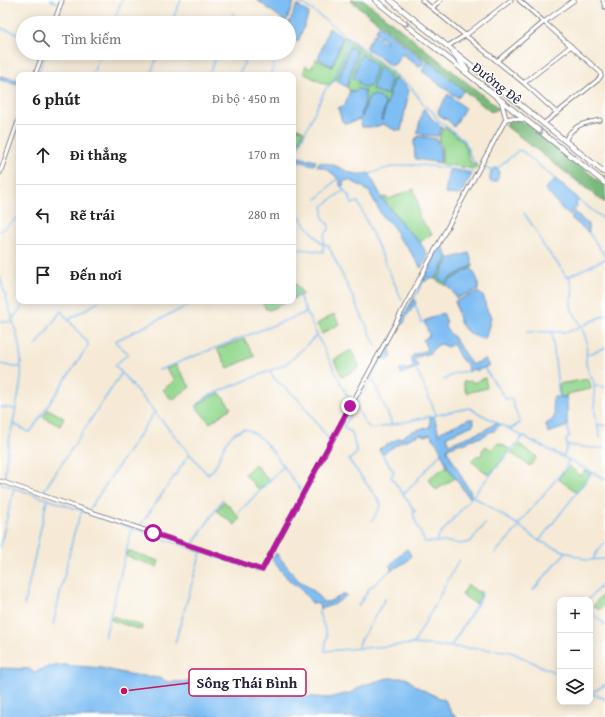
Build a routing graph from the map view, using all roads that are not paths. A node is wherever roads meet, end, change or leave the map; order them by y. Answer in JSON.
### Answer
{"nodes":[{"id":1,"x":62,"y":0,"type":"edge"},
{"id":2,"x":375,"y":0,"type":"edge"},
{"id":3,"x":390,"y":0,"type":"edge"},
{"id":4,"x":422,"y":0,"type":"edge"},
{"id":5,"x":441,"y":0,"type":"edge"},
{"id":6,"x":511,"y":0,"type":"edge"},
{"id":7,"x":520,"y":0,"type":"edge"},
{"id":8,"x":574,"y":0,"type":"edge"},
{"id":9,"x":603,"y":0,"type":"edge"},
{"id":10,"x":605,"y":6,"type":"edge"},
{"id":11,"x":432,"y":8,"type":"junction"},
{"id":12,"x":56,"y":16,"type":"edge"},
{"id":13,"x":544,"y":22,"type":"junction"},
{"id":14,"x":466,"y":35,"type":"junction"},
{"id":15,"x":448,"y":46,"type":"junction"},
{"id":16,"x":571,"y":46,"type":"junction"},
{"id":17,"x":40,"y":60,"type":"edge"},
{"id":18,"x":497,"y":61,"type":"junction"},
{"id":19,"x":36,"y":72,"type":"edge"},
{"id":20,"x":472,"y":78,"type":"junction"},
{"id":21,"x":524,"y":83,"type":"junction"},
{"id":22,"x":501,"y":99,"type":"junction"},
{"id":23,"x":557,"y":113,"type":"junction"},
{"id":24,"x":506,"y":119,"type":"junction"},
{"id":25,"x":526,"y":120,"type":"junction"},
{"id":26,"x":600,"y":120,"type":"dead end"},
{"id":27,"x":543,"y":124,"type":"junction"},
{"id":28,"x":16,"y":127,"type":"edge"},
{"id":29,"x":565,"y":140,"type":"junction"},
{"id":30,"x":0,"y":172,"type":"edge"},
{"id":31,"x":605,"y":173,"type":"edge"},
{"id":32,"x":605,"y":184,"type":"edge"},
{"id":33,"x":0,"y":481,"type":"edge"}],
"edges":[{"from":1,"to":12,"type":"street"},
{"from":2,"to":20,"type":"street","name":"Đường Đê","one_way":true},
{"from":3,"to":15,"type":"street","name":"Đường Đê"},
{"from":4,"to":11,"type":"street"},
{"from":5,"to":11,"type":"street"},
{"from":6,"to":14,"type":"street"},
{"from":7,"to":13,"type":"street"},
{"from":8,"to":13,"type":"street"},
{"from":9,"to":10,"type":"street"},
{"from":11,"to":14,"type":"street"},
{"from":13,"to":16,"type":"street"},
{"from":13,"to":18,"type":"street"},
{"from":14,"to":15,"type":"street"},
{"from":14,"to":18,"type":"street"},
{"from":15,"to":20,"type":"street"},
{"from":15,"to":27,"type":"street","name":"Đường Đê"},
{"from":16,"to":21,"type":"street"},
{"from":16,"to":23,"type":"street"},
{"from":17,"to":19,"type":"street"},
{"from":18,"to":21,"type":"street"},
{"from":20,"to":22,"type":"street","name":"Đường Đê"},
{"from":21,"to":23,"type":"street"},
{"from":22,"to":24,"type":"street"},
{"from":22,"to":25,"type":"street","name":"Đường Đê"},
{"from":23,"to":27,"type":"street"},
{"from":24,"to":25,"type":"street"},
{"from":24,"to":33,"type":"street"},
{"from":25,"to":32,"type":"street","name":"Đường Đê","one_way":true},
{"from":26,"to":29,"type":"street"},
{"from":27,"to":29,"type":"street","name":"Đường Đê"},
{"from":28,"to":30,"type":"street"},
{"from":29,"to":31,"type":"street","name":"Đường Đê"}]}
